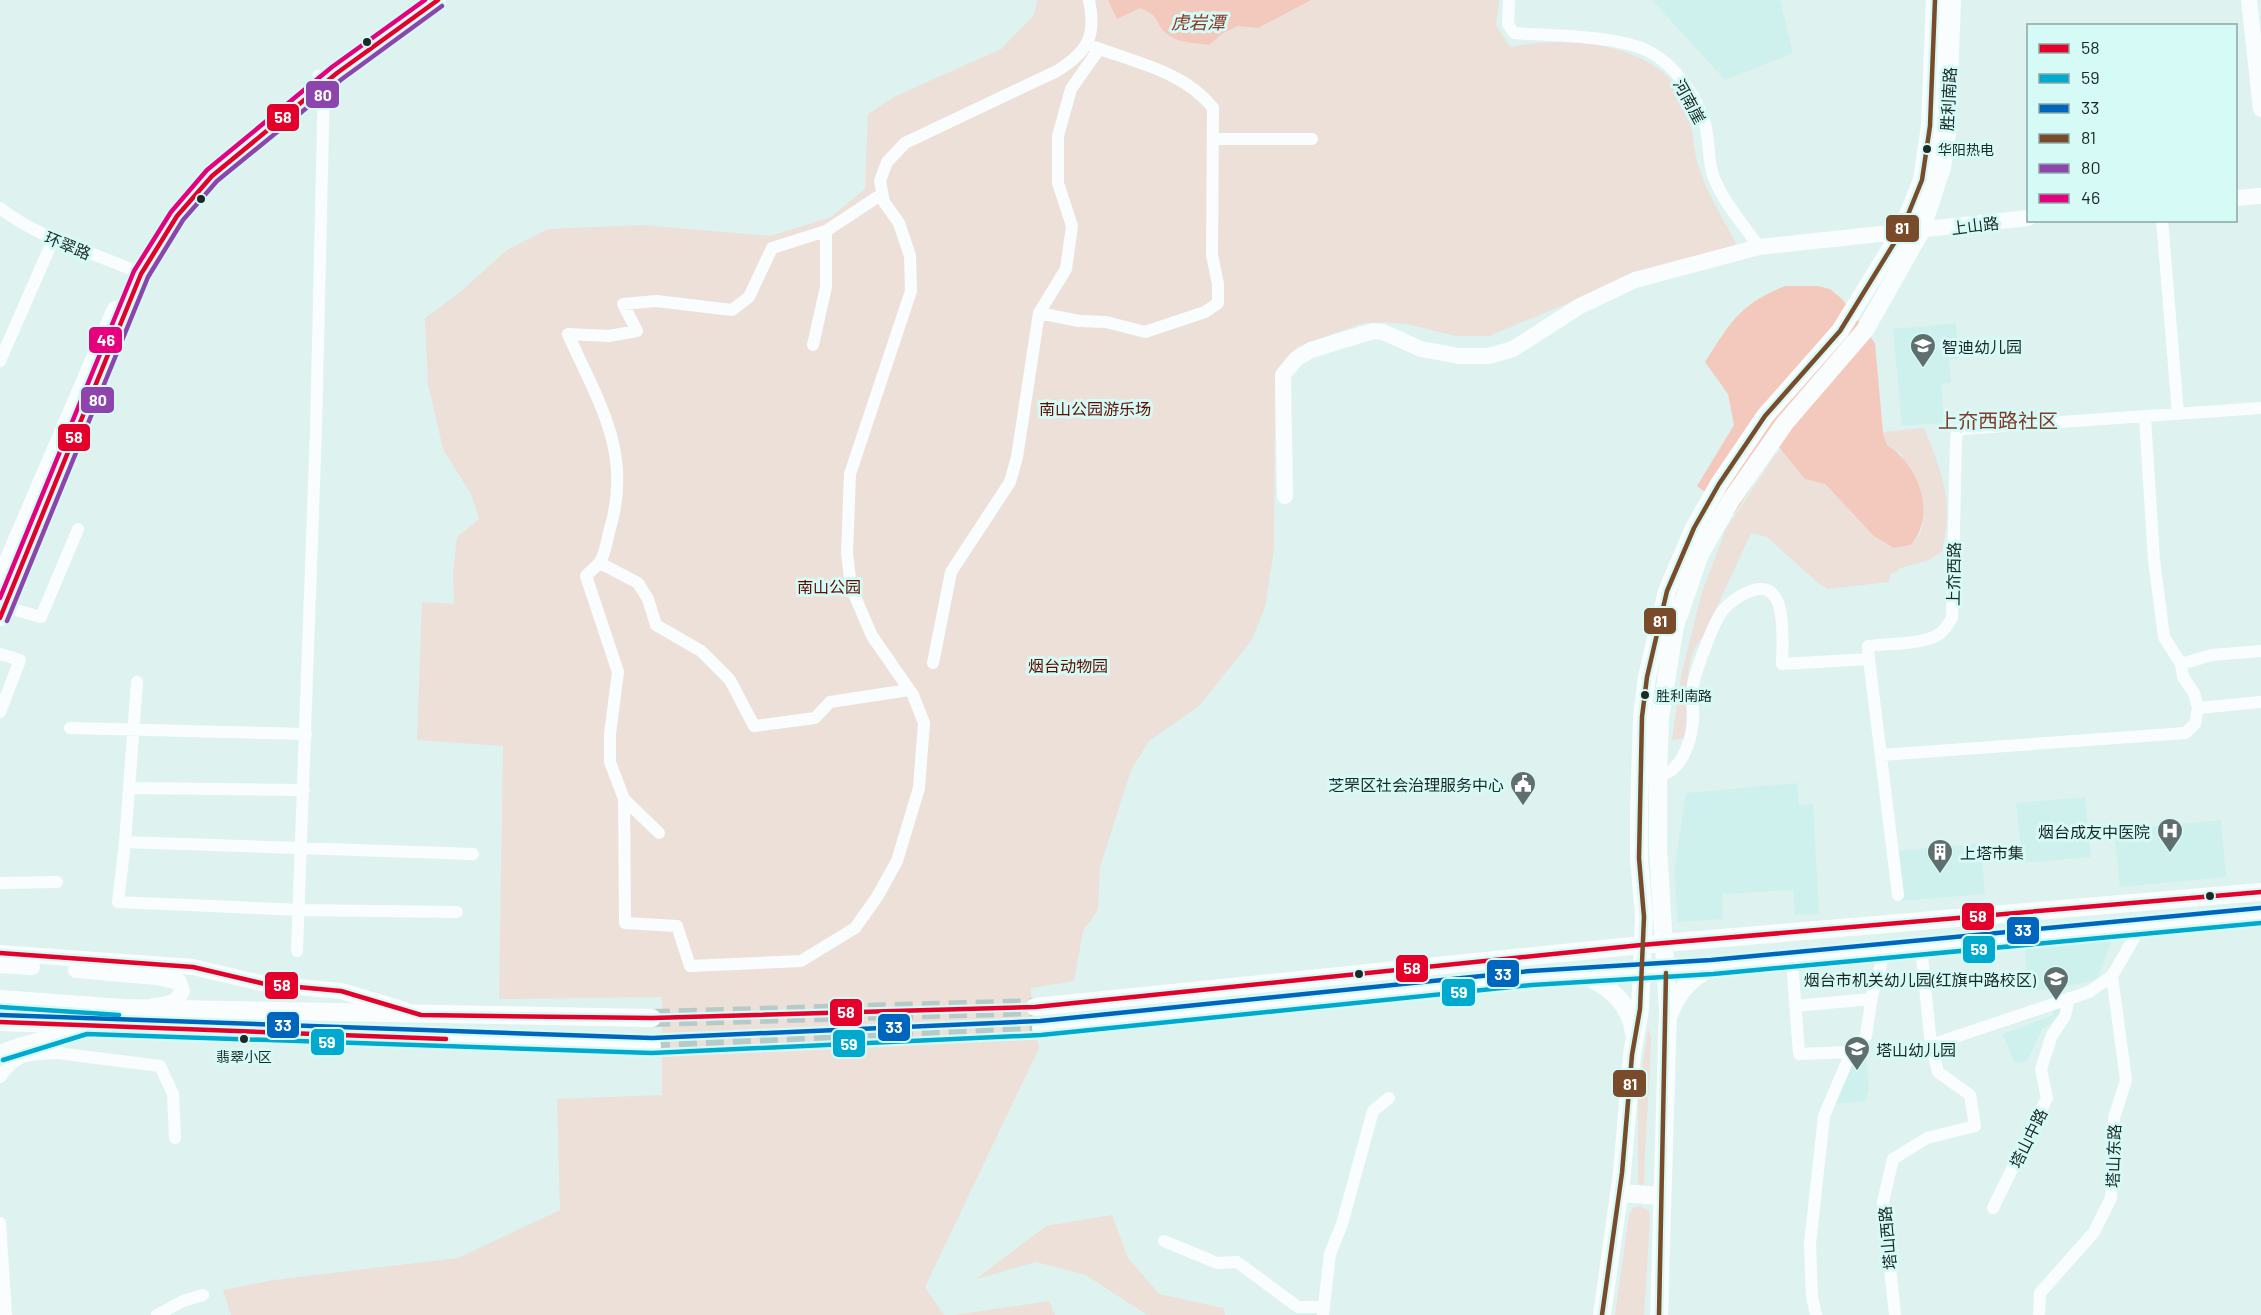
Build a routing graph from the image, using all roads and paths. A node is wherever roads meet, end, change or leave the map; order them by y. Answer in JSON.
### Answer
{"nodes":[{"id":1,"x":420,"y":0,"type":"edge"},
{"id":2,"x":438,"y":0,"type":"edge"},
{"id":3,"x":1089,"y":0,"type":"edge"},
{"id":4,"x":1509,"y":0,"type":"edge"},
{"id":5,"x":1935,"y":0,"type":"edge"},
{"id":6,"x":1952,"y":0,"type":"edge"},
{"id":7,"x":2249,"y":0,"type":"edge"},
{"id":8,"x":1093,"y":46,"type":"junction"},
{"id":9,"x":321,"y":80,"type":"junction"},
{"id":10,"x":2261,"y":109,"type":"edge"},
{"id":11,"x":1215,"y":139,"type":"junction"},
{"id":12,"x":1312,"y":139,"type":"dead end"},
{"id":13,"x":882,"y":194,"type":"junction"},
{"id":14,"x":2261,"y":196,"type":"edge"},
{"id":15,"x":2237,"y":198,"type":"edge"},
{"id":16,"x":0,"y":208,"type":"edge"},
{"id":17,"x":2027,"y":218,"type":"edge"},
{"id":18,"x":2162,"y":222,"type":"edge"},
{"id":19,"x":826,"y":231,"type":"junction"},
{"id":20,"x":1922,"y":231,"type":"junction"},
{"id":21,"x":1897,"y":238,"type":"junction"},
{"id":22,"x":53,"y":240,"type":"junction"},
{"id":23,"x":1759,"y":247,"type":"junction"},
{"id":24,"x":136,"y":272,"type":"junction"},
{"id":25,"x":1040,"y":313,"type":"junction"},
{"id":26,"x":813,"y":345,"type":"dead end"},
{"id":27,"x":0,"y":361,"type":"edge"},
{"id":28,"x":2261,"y":408,"type":"edge"},
{"id":29,"x":2178,"y":414,"type":"junction"},
{"id":30,"x":2145,"y":417,"type":"junction"},
{"id":31,"x":1285,"y":496,"type":"dead end"},
{"id":32,"x":78,"y":529,"type":"dead end"},
{"id":33,"x":600,"y":563,"type":"junction"},
{"id":34,"x":0,"y":578,"type":"edge"},
{"id":35,"x":2,"y":614,"type":"edge"},
{"id":36,"x":2261,"y":651,"type":"edge"},
{"id":37,"x":0,"y":654,"type":"edge"},
{"id":38,"x":1869,"y":659,"type":"junction"},
{"id":39,"x":933,"y":663,"type":"dead end"},
{"id":40,"x":2181,"y":664,"type":"junction"},
{"id":41,"x":137,"y":682,"type":"dead end"},
{"id":42,"x":909,"y":690,"type":"junction"},
{"id":43,"x":2261,"y":702,"type":"edge"},
{"id":44,"x":2198,"y":708,"type":"junction"},
{"id":45,"x":0,"y":712,"type":"edge"},
{"id":46,"x":70,"y":728,"type":"dead end"},
{"id":47,"x":133,"y":730,"type":"junction"},
{"id":48,"x":306,"y":734,"type":"junction"},
{"id":49,"x":1881,"y":755,"type":"junction"},
{"id":50,"x":1658,"y":775,"type":"junction"},
{"id":51,"x":129,"y":788,"type":"junction"},
{"id":52,"x":304,"y":790,"type":"junction"},
{"id":53,"x":624,"y":799,"type":"junction"},
{"id":54,"x":659,"y":833,"type":"dead end"},
{"id":55,"x":125,"y":842,"type":"junction"},
{"id":56,"x":302,"y":849,"type":"junction"},
{"id":57,"x":473,"y":854,"type":"dead end"},
{"id":58,"x":57,"y":882,"type":"dead end"},
{"id":59,"x":0,"y":883,"type":"edge"},
{"id":60,"x":2261,"y":892,"type":"edge"},
{"id":61,"x":1898,"y":895,"type":"dead end"},
{"id":62,"x":299,"y":910,"type":"junction"},
{"id":63,"x":457,"y":912,"type":"dead end"},
{"id":64,"x":2261,"y":915,"type":"edge"},
{"id":65,"x":2141,"y":926,"type":"junction"},
{"id":66,"x":1664,"y":943,"type":"junction"},
{"id":67,"x":1641,"y":945,"type":"junction"},
{"id":68,"x":1921,"y":947,"type":"junction"},
{"id":69,"x":297,"y":951,"type":"dead end"},
{"id":70,"x":1880,"y":951,"type":"junction"},
{"id":71,"x":0,"y":953,"type":"edge"},
{"id":72,"x":1792,"y":960,"type":"junction"},
{"id":73,"x":0,"y":965,"type":"edge"},
{"id":74,"x":1712,"y":967,"type":"junction"},
{"id":75,"x":1642,"y":969,"type":"junction"},
{"id":76,"x":1666,"y":970,"type":"junction"},
{"id":77,"x":1583,"y":974,"type":"junction"},
{"id":78,"x":2112,"y":976,"type":"junction"},
{"id":79,"x":0,"y":999,"type":"edge"},
{"id":80,"x":1871,"y":999,"type":"junction"},
{"id":81,"x":2069,"y":999,"type":"junction"},
{"id":82,"x":1795,"y":1006,"type":"junction"},
{"id":83,"x":1035,"y":1007,"type":"tunnel mouth"},
{"id":84,"x":122,"y":1008,"type":"junction"},
{"id":85,"x":421,"y":1015,"type":"junction"},
{"id":86,"x":652,"y":1018,"type":"tunnel mouth"},
{"id":87,"x":0,"y":1022,"type":"edge"},
{"id":88,"x":86,"y":1026,"type":"junction"},
{"id":89,"x":1667,"y":1027,"type":"junction"},
{"id":90,"x":1041,"y":1028,"type":"tunnel mouth"},
{"id":91,"x":1634,"y":1039,"type":"junction"},
{"id":92,"x":58,"y":1045,"type":"junction"},
{"id":93,"x":1931,"y":1045,"type":"junction"},
{"id":94,"x":652,"y":1046,"type":"tunnel mouth"},
{"id":95,"x":1851,"y":1052,"type":"junction"},
{"id":96,"x":0,"y":1053,"type":"edge"},
{"id":97,"x":0,"y":1077,"type":"edge"},
{"id":98,"x":1389,"y":1098,"type":"dead end"},
{"id":99,"x":176,"y":1138,"type":"dead end"},
{"id":100,"x":1619,"y":1192,"type":"junction"},
{"id":101,"x":1661,"y":1196,"type":"junction"},
{"id":102,"x":1993,"y":1208,"type":"dead end"},
{"id":103,"x":0,"y":1223,"type":"edge"},
{"id":104,"x":1164,"y":1241,"type":"dead end"},
{"id":105,"x":203,"y":1295,"type":"dead end"},
{"id":106,"x":1324,"y":1311,"type":"edge"},
{"id":107,"x":6,"y":1315,"type":"edge"},
{"id":108,"x":157,"y":1315,"type":"edge"},
{"id":109,"x":1602,"y":1315,"type":"edge"},
{"id":110,"x":1659,"y":1315,"type":"edge"},
{"id":111,"x":1816,"y":1315,"type":"edge"},
{"id":112,"x":1895,"y":1315,"type":"edge"},
{"id":113,"x":2039,"y":1315,"type":"edge"}],
"edges":[{"from":1,"to":9,"type":"main road"},
{"from":2,"to":9,"type":"main road"},
{"from":3,"to":8,"type":"street"},
{"from":4,"to":23,"type":"street","name":"河南崖"},
{"from":5,"to":21,"type":"main road","name":"胜利南路"},
{"from":6,"to":20,"type":"main road","name":"胜利南路"},
{"from":7,"to":10,"type":"main road"},
{"from":8,"to":11,"type":"street"},
{"from":8,"to":13,"type":"street"},
{"from":8,"to":25,"type":"street"},
{"from":9,"to":24,"type":"main road"},
{"from":9,"to":48,"type":"street"},
{"from":11,"to":12,"type":"street"},
{"from":11,"to":25,"type":"street"},
{"from":13,"to":19,"type":"street"},
{"from":13,"to":42,"type":"street"},
{"from":14,"to":15,"type":"main road"},
{"from":16,"to":22,"type":"street","name":"环翠路"},
{"from":17,"to":20,"type":"main road","name":"上山路"},
{"from":18,"to":29,"type":"street"},
{"from":19,"to":26,"type":"street"},
{"from":19,"to":33,"type":"street"},
{"from":20,"to":21,"type":"main road","name":"上山路"},
{"from":20,"to":50,"type":"main road","name":"胜利南路"},
{"from":21,"to":23,"type":"main road","name":"上山路"},
{"from":21,"to":67,"type":"main road","name":"胜利南路"},
{"from":22,"to":24,"type":"street","name":"环翠路"},
{"from":22,"to":27,"type":"street"},
{"from":23,"to":31,"type":"main road","name":"上山路"},
{"from":24,"to":34,"type":"main road"},
{"from":24,"to":35,"type":"main road"},
{"from":25,"to":39,"type":"street"},
{"from":28,"to":29,"type":"street","name":"上夼西路"},
{"from":29,"to":30,"type":"street","name":"上夼西路"},
{"from":30,"to":38,"type":"street","name":"上夼西路"},
{"from":30,"to":40,"type":"street"},
{"from":32,"to":35,"type":"street"},
{"from":33,"to":42,"type":"street"},
{"from":33,"to":53,"type":"street"},
{"from":36,"to":40,"type":"street"},
{"from":37,"to":45,"type":"street"},
{"from":38,"to":49,"type":"street"},
{"from":38,"to":50,"type":"street"},
{"from":40,"to":44,"type":"street"},
{"from":41,"to":47,"type":"street"},
{"from":42,"to":53,"type":"street"},
{"from":43,"to":44,"type":"street"},
{"from":44,"to":49,"type":"street"},
{"from":46,"to":47,"type":"street"},
{"from":47,"to":48,"type":"street"},
{"from":47,"to":51,"type":"street"},
{"from":48,"to":52,"type":"street"},
{"from":49,"to":61,"type":"street"},
{"from":50,"to":66,"type":"main road"},
{"from":51,"to":52,"type":"street"},
{"from":51,"to":55,"type":"street"},
{"from":52,"to":56,"type":"street"},
{"from":53,"to":54,"type":"street"},
{"from":55,"to":56,"type":"street"},
{"from":55,"to":62,"type":"street"},
{"from":56,"to":57,"type":"street"},
{"from":56,"to":62,"type":"street"},
{"from":58,"to":59,"type":"street"},
{"from":60,"to":66,"type":"main road"},
{"from":62,"to":63,"type":"street"},
{"from":62,"to":69,"type":"street"},
{"from":64,"to":65,"type":"main road"},
{"from":65,"to":68,"type":"main road"},
{"from":65,"to":78,"type":"street"},
{"from":66,"to":67,"type":"main road"},
{"from":66,"to":76,"type":"main road"},
{"from":67,"to":75,"type":"main road","name":"胜利南路"},
{"from":67,"to":83,"type":"main road"},
{"from":68,"to":70,"type":"main road"},
{"from":68,"to":93,"type":"street","name":"塔山西路"},
{"from":70,"to":72,"type":"main road"},
{"from":70,"to":80,"type":"street"},
{"from":71,"to":85,"type":"main road"},
{"from":72,"to":74,"type":"main road"},
{"from":72,"to":82,"type":"street"},
{"from":73,"to":84,"type":"main road"},
{"from":74,"to":76,"type":"main road"},
{"from":74,"to":89,"type":"main road"},
{"from":75,"to":76,"type":"main road"},
{"from":75,"to":77,"type":"main road"},
{"from":75,"to":91,"type":"main road","name":"胜利南路"},
{"from":76,"to":89,"type":"main road"},
{"from":77,"to":90,"type":"main road"},
{"from":77,"to":91,"type":"main road"},
{"from":78,"to":81,"type":"street"},
{"from":78,"to":113,"type":"street","name":"塔山东路"},
{"from":79,"to":84,"type":"main road"},
{"from":80,"to":82,"type":"street"},
{"from":80,"to":95,"type":"street"},
{"from":81,"to":93,"type":"street"},
{"from":81,"to":102,"type":"street","name":"塔山中路"},
{"from":82,"to":95,"type":"street"},
{"from":84,"to":85,"type":"main road"},
{"from":85,"to":86,"type":"main road"},
{"from":87,"to":88,"type":"main road"},
{"from":88,"to":92,"type":"main road"},
{"from":88,"to":94,"type":"main road"},
{"from":89,"to":101,"type":"main road"},
{"from":91,"to":100,"type":"main road","name":"胜利南路"},
{"from":92,"to":96,"type":"main road"},
{"from":92,"to":97,"type":"street"},
{"from":92,"to":99,"type":"street"},
{"from":93,"to":112,"type":"street","name":"塔山西路"},
{"from":95,"to":111,"type":"street"},
{"from":98,"to":106,"type":"street"},
{"from":100,"to":101,"type":"main road"},
{"from":100,"to":109,"type":"main road","name":"胜利南路"},
{"from":101,"to":110,"type":"main road"},
{"from":103,"to":107,"type":"street"},
{"from":104,"to":106,"type":"street"},
{"from":105,"to":108,"type":"street"}]}
